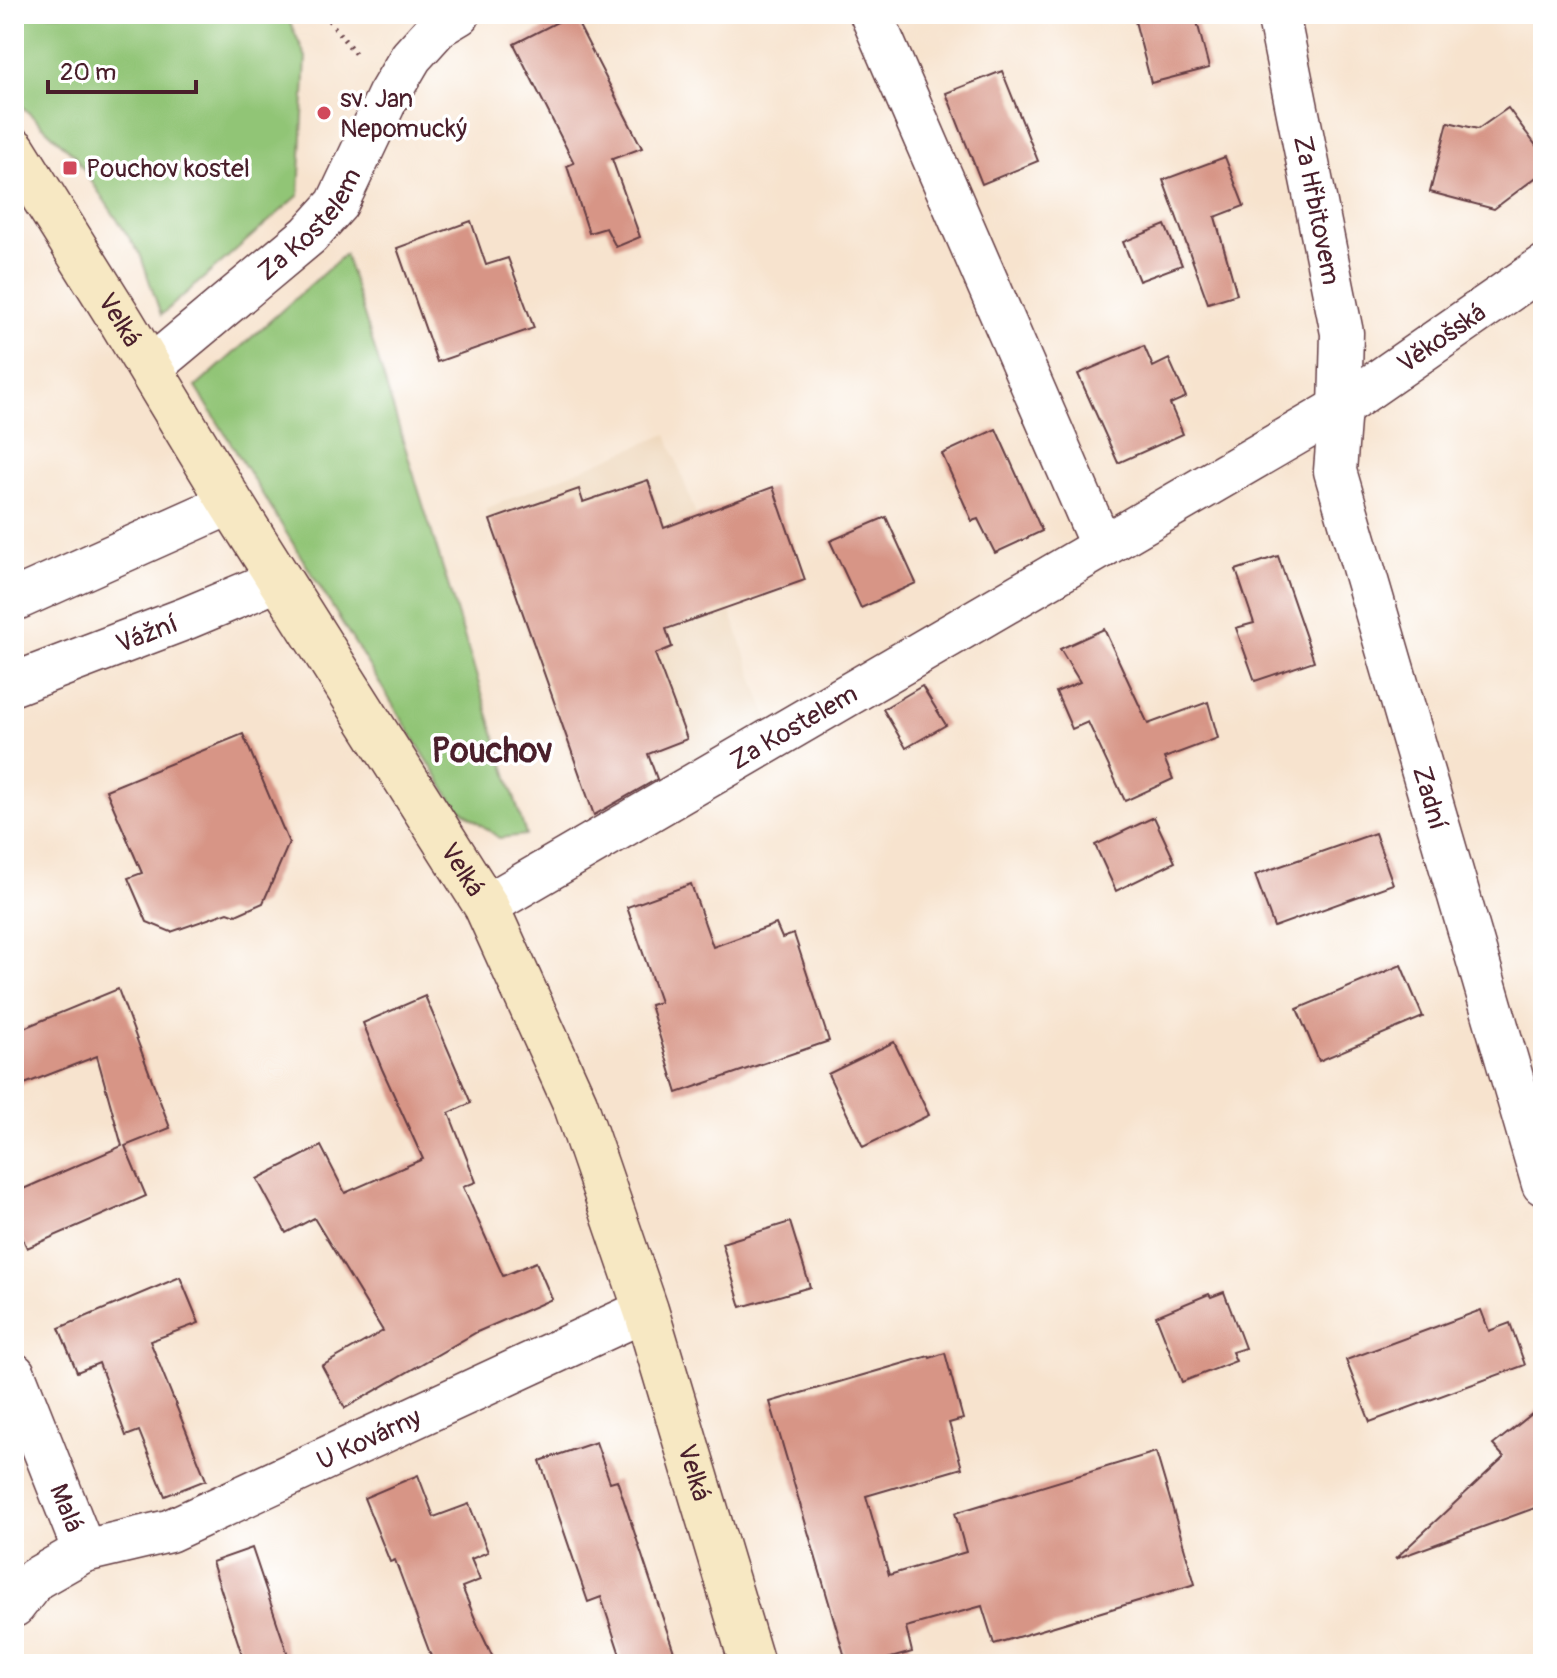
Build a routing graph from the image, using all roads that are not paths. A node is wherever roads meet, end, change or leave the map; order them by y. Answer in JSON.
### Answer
{"nodes":[{"id":1,"x":871,"y":14,"type":"edge"},
{"id":2,"x":1278,"y":14,"type":"edge"},
{"id":3,"x":449,"y":20,"type":"edge"},
{"id":4,"x":14,"y":150,"type":"edge"},
{"id":5,"x":1543,"y":267,"type":"edge"},
{"id":6,"x":150,"y":368,"type":"junction"},
{"id":7,"x":1340,"y":408,"type":"junction"},
{"id":8,"x":231,"y":503,"type":"junction"},
{"id":9,"x":1102,"y":547,"type":"junction"},
{"id":10,"x":280,"y":579,"type":"junction"},
{"id":11,"x":14,"y":600,"type":"edge"},
{"id":12,"x":14,"y":684,"type":"edge"},
{"id":13,"x":486,"y":906,"type":"junction"},
{"id":14,"x":1543,"y":1184,"type":"edge"},
{"id":15,"x":646,"y":1310,"type":"junction"},
{"id":16,"x":14,"y":1374,"type":"edge"},
{"id":17,"x":84,"y":1551,"type":"junction"},
{"id":18,"x":14,"y":1606,"type":"edge"},
{"id":19,"x":752,"y":1664,"type":"edge"}],
"edges":[{"from":1,"to":9,"type":"street"},
{"from":2,"to":7,"type":"street","name":"Za Hřbitovem"},
{"from":3,"to":6,"type":"street","name":"Za Kostelem"},
{"from":4,"to":6,"type":"street","name":"Velká"},
{"from":5,"to":7,"type":"street","name":"Věkošská"},
{"from":6,"to":8,"type":"street","name":"Velká"},
{"from":7,"to":9,"type":"street","name":"Za Kostelem"},
{"from":7,"to":14,"type":"street","name":"Zadní"},
{"from":8,"to":10,"type":"street","name":"Velká"},
{"from":8,"to":11,"type":"street"},
{"from":9,"to":13,"type":"street","name":"Za Kostelem"},
{"from":10,"to":12,"type":"street","name":"Vážní"},
{"from":10,"to":13,"type":"street","name":"Velká"},
{"from":13,"to":15,"type":"street","name":"Velká"},
{"from":15,"to":17,"type":"street","name":"U Kovárny"},
{"from":15,"to":19,"type":"street","name":"Velká"},
{"from":16,"to":17,"type":"street","name":"Malá"},
{"from":17,"to":18,"type":"street","name":"U Kovárny"}]}
